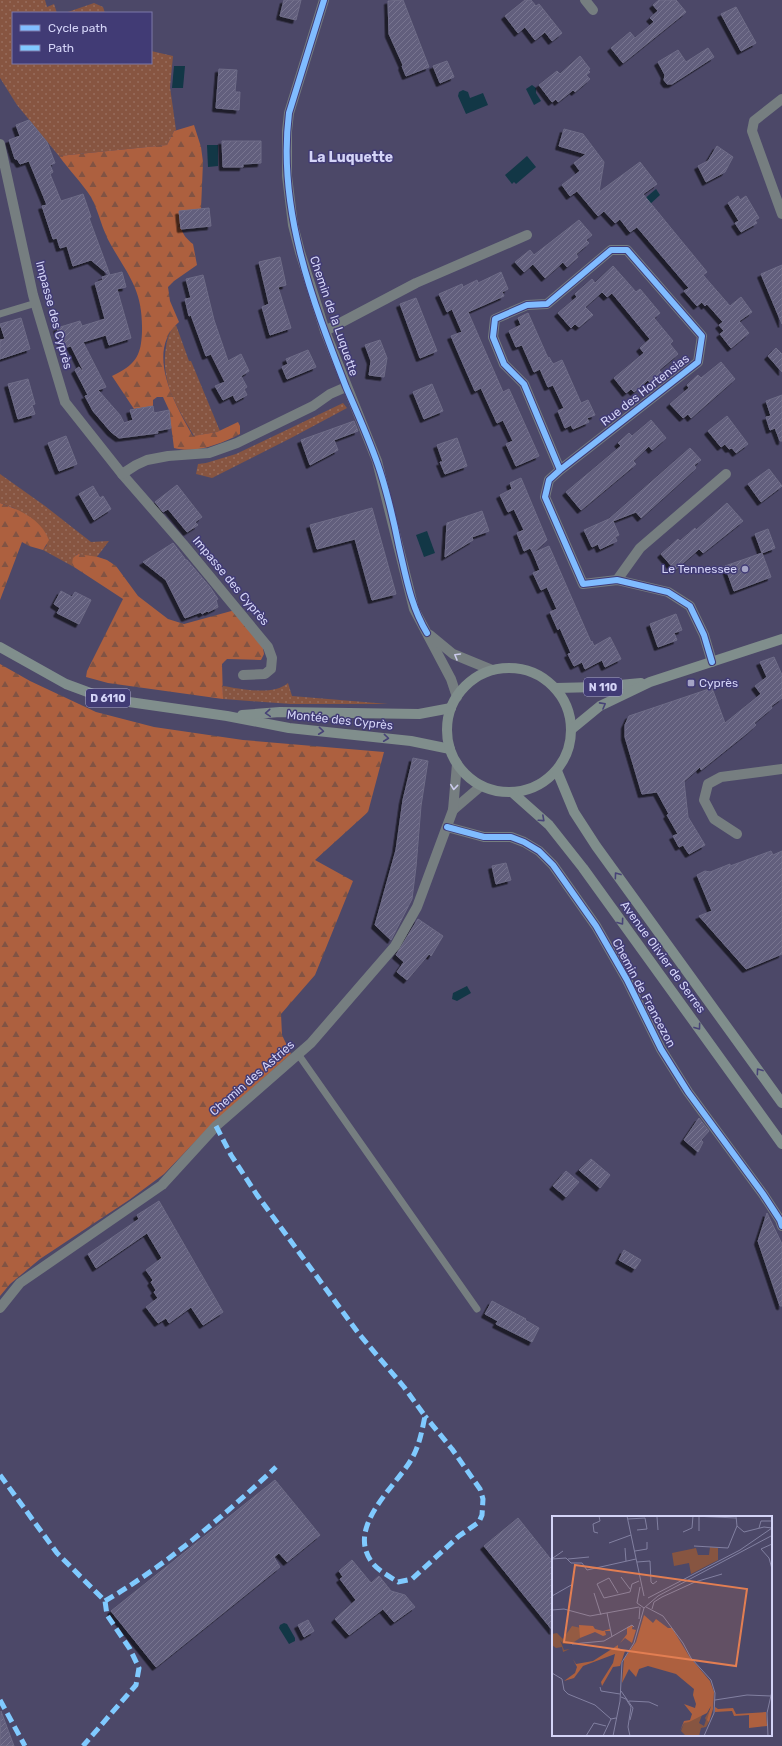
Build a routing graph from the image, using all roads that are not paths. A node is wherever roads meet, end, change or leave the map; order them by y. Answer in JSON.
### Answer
{"nodes":[{"id":1,"x":324,"y":0,"type":"edge"},
{"id":2,"x":585,"y":0,"type":"edge"},
{"id":3,"x":593,"y":10,"type":"dead end"},
{"id":4,"x":782,"y":100,"type":"edge"},
{"id":5,"x":0,"y":144,"type":"edge"},
{"id":6,"x":782,"y":214,"type":"edge"},
{"id":7,"x":527,"y":235,"type":"dead end"},
{"id":8,"x":36,"y":303,"type":"junction"},
{"id":9,"x":0,"y":314,"type":"edge"},
{"id":10,"x":325,"y":331,"type":"junction"},
{"id":11,"x":346,"y":387,"type":"junction"},
{"id":12,"x":560,"y":470,"type":"junction"},
{"id":13,"x":122,"y":474,"type":"junction"},
{"id":14,"x":726,"y":474,"type":"dead end"},
{"id":15,"x":617,"y":580,"type":"junction"},
{"id":16,"x":427,"y":632,"type":"junction"},
{"id":17,"x":782,"y":639,"type":"edge"},
{"id":18,"x":0,"y":647,"type":"edge"},
{"id":19,"x":712,"y":662,"type":"junction"},
{"id":20,"x":492,"y":670,"type":"junction"},
{"id":21,"x":243,"y":674,"type":"dead end"},
{"id":22,"x":650,"y":682,"type":"junction"},
{"id":23,"x":556,"y":688,"type":"junction"},
{"id":24,"x":457,"y":697,"type":"junction"},
{"id":25,"x":451,"y":708,"type":"junction"},
{"id":26,"x":227,"y":716,"type":"junction"},
{"id":27,"x":572,"y":728,"type":"junction"},
{"id":28,"x":450,"y":749,"type":"junction"},
{"id":29,"x":457,"y":764,"type":"junction"},
{"id":30,"x":782,"y":769,"type":"edge"},
{"id":31,"x":557,"y":771,"type":"junction"},
{"id":32,"x":480,"y":786,"type":"junction"},
{"id":33,"x":513,"y":793,"type":"junction"},
{"id":34,"x":453,"y":810,"type":"junction"},
{"id":35,"x":447,"y":827,"type":"junction"},
{"id":36,"x":737,"y":834,"type":"dead end"},
{"id":37,"x":298,"y":1054,"type":"junction"},
{"id":38,"x":782,"y":1102,"type":"edge"},
{"id":39,"x":782,"y":1144,"type":"edge"},
{"id":40,"x":782,"y":1226,"type":"edge"},
{"id":41,"x":0,"y":1308,"type":"edge"},
{"id":42,"x":477,"y":1309,"type":"dead end"}],
"edges":[{"from":1,"to":10,"type":"street","name":"Chemin de la Luquette"},
{"from":2,"to":3,"type":"street"},
{"from":4,"to":6,"type":"street"},
{"from":5,"to":8,"type":"street","name":"Impasse des Cyprès"},
{"from":7,"to":10,"type":"street"},
{"from":8,"to":9,"type":"lane"},
{"from":8,"to":13,"type":"street","name":"Impasse des Cyprès"},
{"from":10,"to":11,"type":"street","name":"Chemin de la Luquette"},
{"from":11,"to":13,"type":"street"},
{"from":11,"to":16,"type":"street","name":"Chemin de la Luquette"},
{"from":12,"to":12,"type":"street","name":"Rue des Hortensias"},
{"from":12,"to":15,"type":"street","name":"Rue des Hortensias"},
{"from":13,"to":21,"type":"street","name":"Impasse des Cyprès"},
{"from":14,"to":15,"type":"street"},
{"from":15,"to":19,"type":"street","name":"Rue des Hortensias"},
{"from":20,"to":16,"type":"street","name":"Chemin de la Luquette","one_way":true},
{"from":16,"to":24,"type":"street","name":"Chemin de la Luquette"},
{"from":17,"to":19,"type":"main road","number":"N 110"},
{"from":18,"to":26,"type":"main road","name":"Montée des Cyprès","number":"D 6110"},
{"from":19,"to":22,"type":"main road","number":"N 110"},
{"from":20,"to":23,"type":"main road"},
{"from":20,"to":24,"type":"main road"},
{"from":22,"to":23,"type":"main road","number":"N 110"},
{"from":27,"to":22,"type":"main road","number":"N 110","one_way":true},
{"from":23,"to":27,"type":"main road"},
{"from":24,"to":25,"type":"main road"},
{"from":25,"to":26,"type":"main road","name":"Montée des Cyprès","number":"D 6110","one_way":true},
{"from":25,"to":28,"type":"main road"},
{"from":26,"to":28,"type":"main road","name":"Montée des Cyprès","number":"D 6110","one_way":true},
{"from":27,"to":31,"type":"main road"},
{"from":28,"to":29,"type":"main road"},
{"from":29,"to":32,"type":"main road"},
{"from":29,"to":34,"type":"street","name":"Chemin des Astries","one_way":true},
{"from":30,"to":36,"type":"street"},
{"from":31,"to":33,"type":"main road"},
{"from":38,"to":31,"type":"main road","name":"Avenue Olivier de Serres","one_way":true},
{"from":32,"to":33,"type":"main road"},
{"from":32,"to":34,"type":"street","name":"Chemin des Astries"},
{"from":33,"to":39,"type":"main road","name":"Avenue Olivier de Serres","one_way":true},
{"from":34,"to":35,"type":"street","name":"Chemin des Astries"},
{"from":35,"to":37,"type":"street","name":"Chemin des Astries"},
{"from":35,"to":40,"type":"street","name":"Chemin de Francezon"},
{"from":37,"to":41,"type":"street","name":"Chemin des Astries"},
{"from":37,"to":42,"type":"lane"}]}
